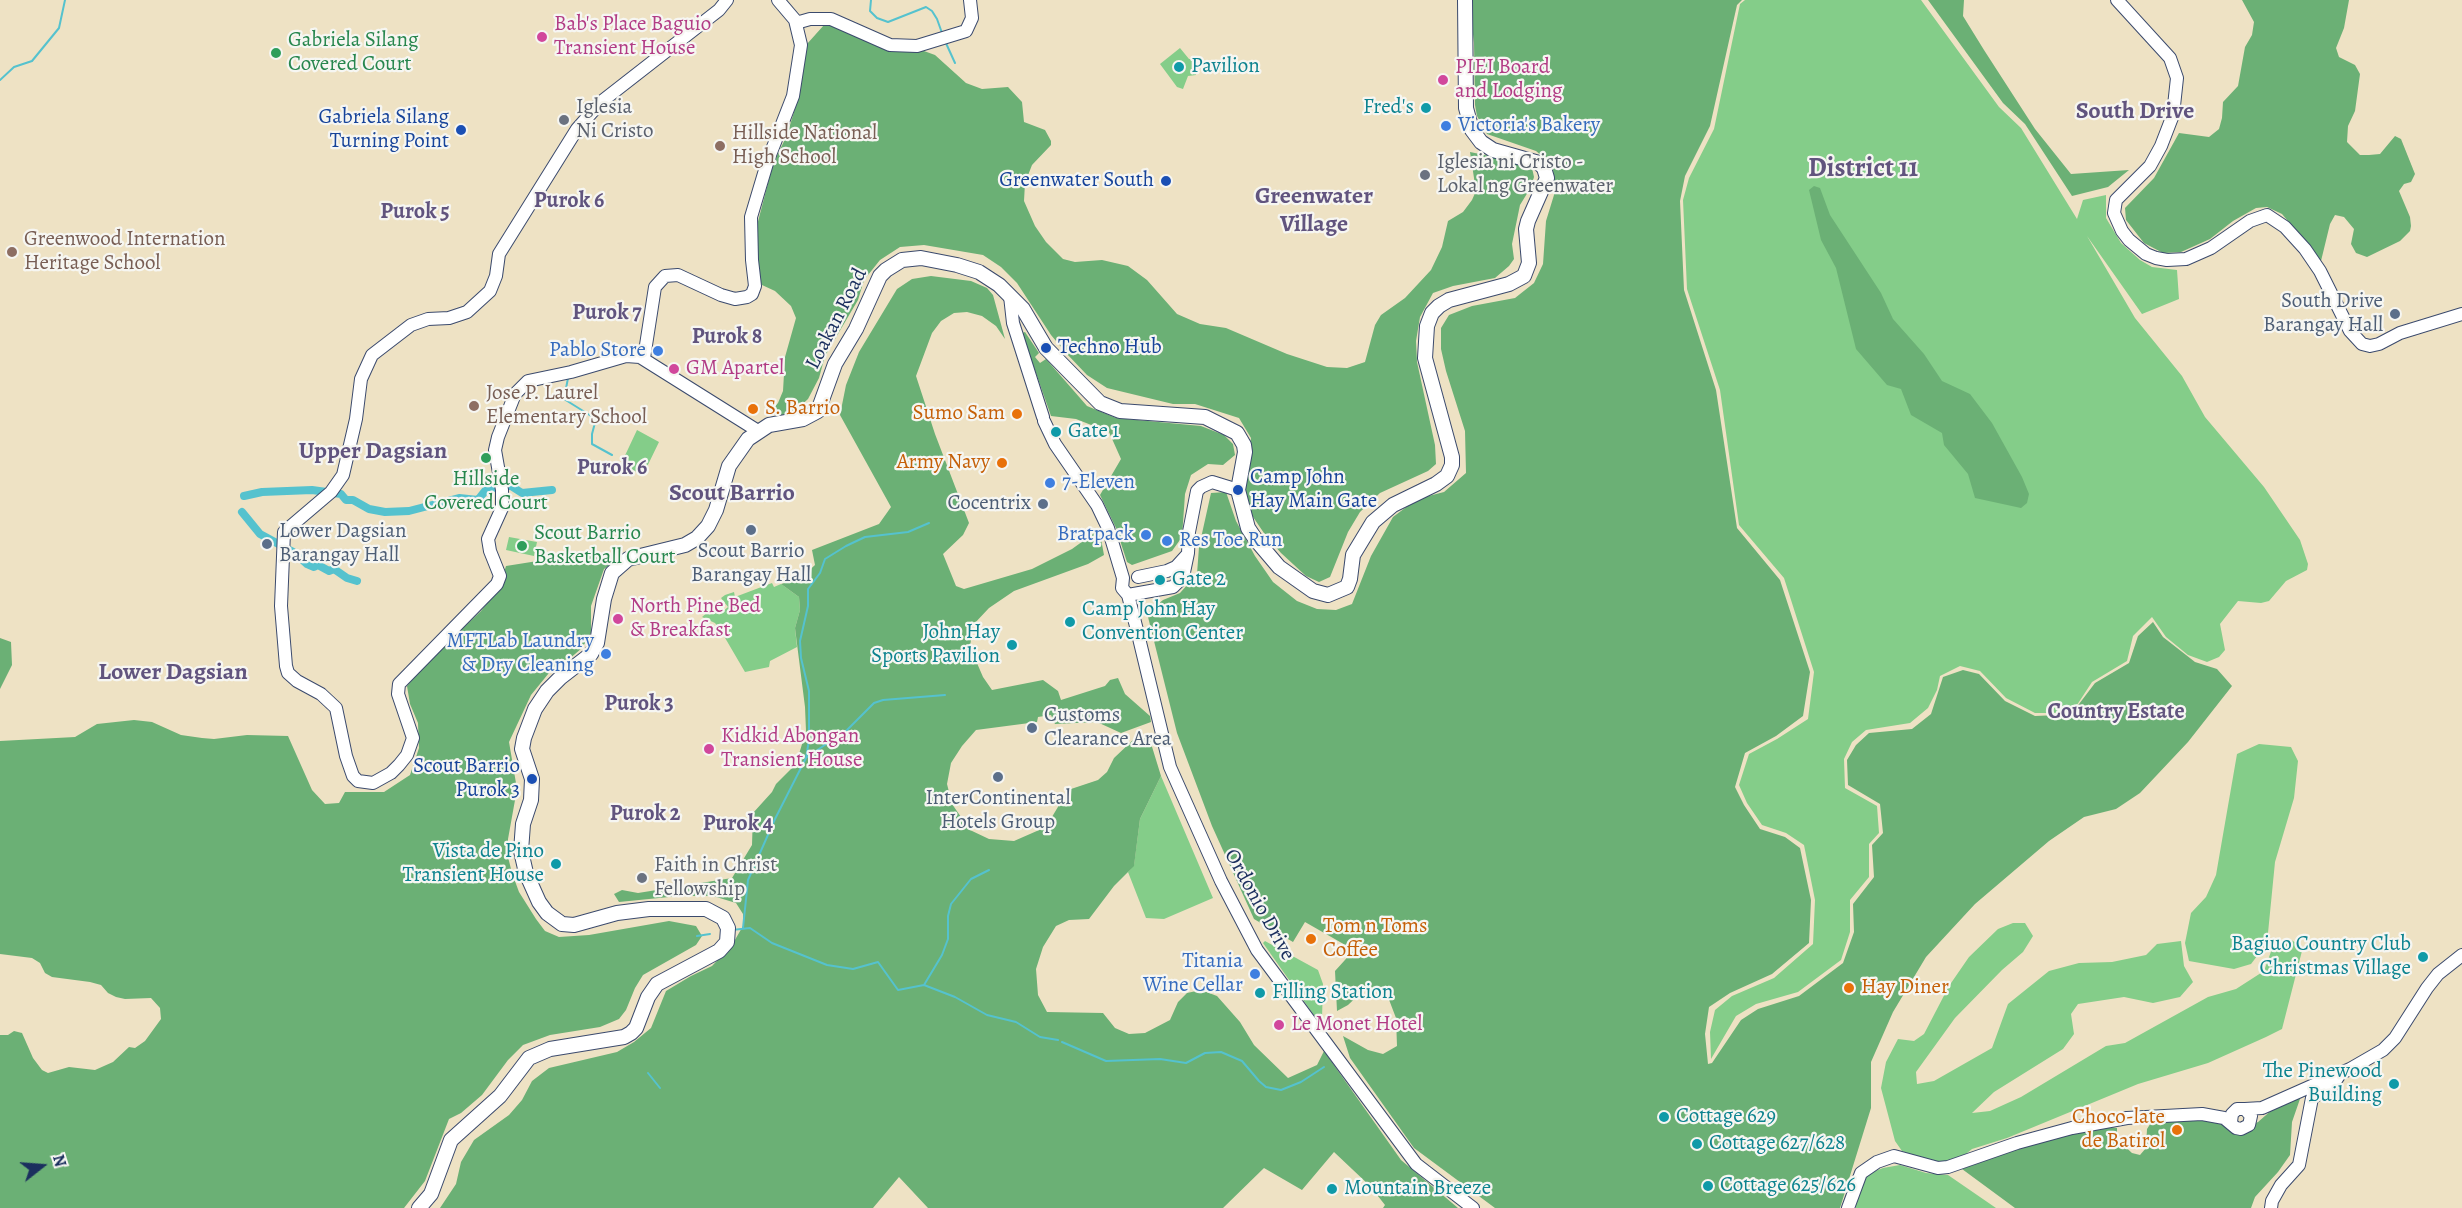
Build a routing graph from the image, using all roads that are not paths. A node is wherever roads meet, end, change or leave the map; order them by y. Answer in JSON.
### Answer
{"nodes":[{"id":1,"x":727,"y":0,"type":"edge"},
{"id":2,"x":778,"y":0,"type":"edge"},
{"id":3,"x":970,"y":0,"type":"edge"},
{"id":4,"x":1465,"y":0,"type":"edge"},
{"id":5,"x":2116,"y":0,"type":"edge"},
{"id":6,"x":798,"y":29,"type":"junction"},
{"id":7,"x":1010,"y":296,"type":"junction"},
{"id":8,"x":2462,"y":314,"type":"edge"},
{"id":9,"x":644,"y":358,"type":"junction"},
{"id":10,"x":758,"y":431,"type":"junction"},
{"id":11,"x":1238,"y":490,"type":"junction"},
{"id":12,"x":1188,"y":553,"type":"junction"},
{"id":13,"x":1138,"y":577,"type":"junction"},
{"id":14,"x":1124,"y":578,"type":"junction"},
{"id":15,"x":1134,"y":593,"type":"junction"},
{"id":16,"x":2462,"y":955,"type":"edge"},
{"id":17,"x":2341,"y":1072,"type":"junction"},
{"id":18,"x":2262,"y":1108,"type":"junction"},
{"id":19,"x":2245,"y":1109,"type":"junction"},
{"id":20,"x":2229,"y":1118,"type":"junction"},
{"id":21,"x":2251,"y":1122,"type":"junction"},
{"id":22,"x":419,"y":1208,"type":"edge"},
{"id":23,"x":1473,"y":1208,"type":"edge"},
{"id":24,"x":1848,"y":1208,"type":"edge"},
{"id":25,"x":2271,"y":1208,"type":"edge"}],
"edges":[{"from":1,"to":9,"type":"street"},
{"from":2,"to":6,"type":"street"},
{"from":3,"to":6,"type":"street"},
{"from":4,"to":11,"type":"main road","name":"Loakan Road"},
{"from":5,"to":8,"type":"street"},
{"from":6,"to":9,"type":"street"},
{"from":7,"to":10,"type":"main road","name":"Loakan Road"},
{"from":7,"to":11,"type":"main road","name":"Loakan Road"},
{"from":7,"to":14,"type":"street","name":"Ordonio Drive"},
{"from":9,"to":10,"type":"street"},
{"from":10,"to":22,"type":"main road","name":"Loakan Road"},
{"from":11,"to":12,"type":"street"},
{"from":12,"to":13,"type":"street"},
{"from":12,"to":15,"type":"street"},
{"from":13,"to":14,"type":"street"},
{"from":13,"to":15,"type":"street","name":"Ordonio Drive"},
{"from":14,"to":15,"type":"street","name":"Ordonio Drive"},
{"from":15,"to":23,"type":"street","name":"Ordonio Drive"},
{"from":16,"to":17,"type":"street"},
{"from":17,"to":18,"type":"street"},
{"from":17,"to":25,"type":"street"},
{"from":18,"to":19,"type":"street"},
{"from":18,"to":21,"type":"street"},
{"from":19,"to":20,"type":"street"},
{"from":19,"to":21,"type":"street"},
{"from":20,"to":21,"type":"street"},
{"from":20,"to":24,"type":"street"}]}
